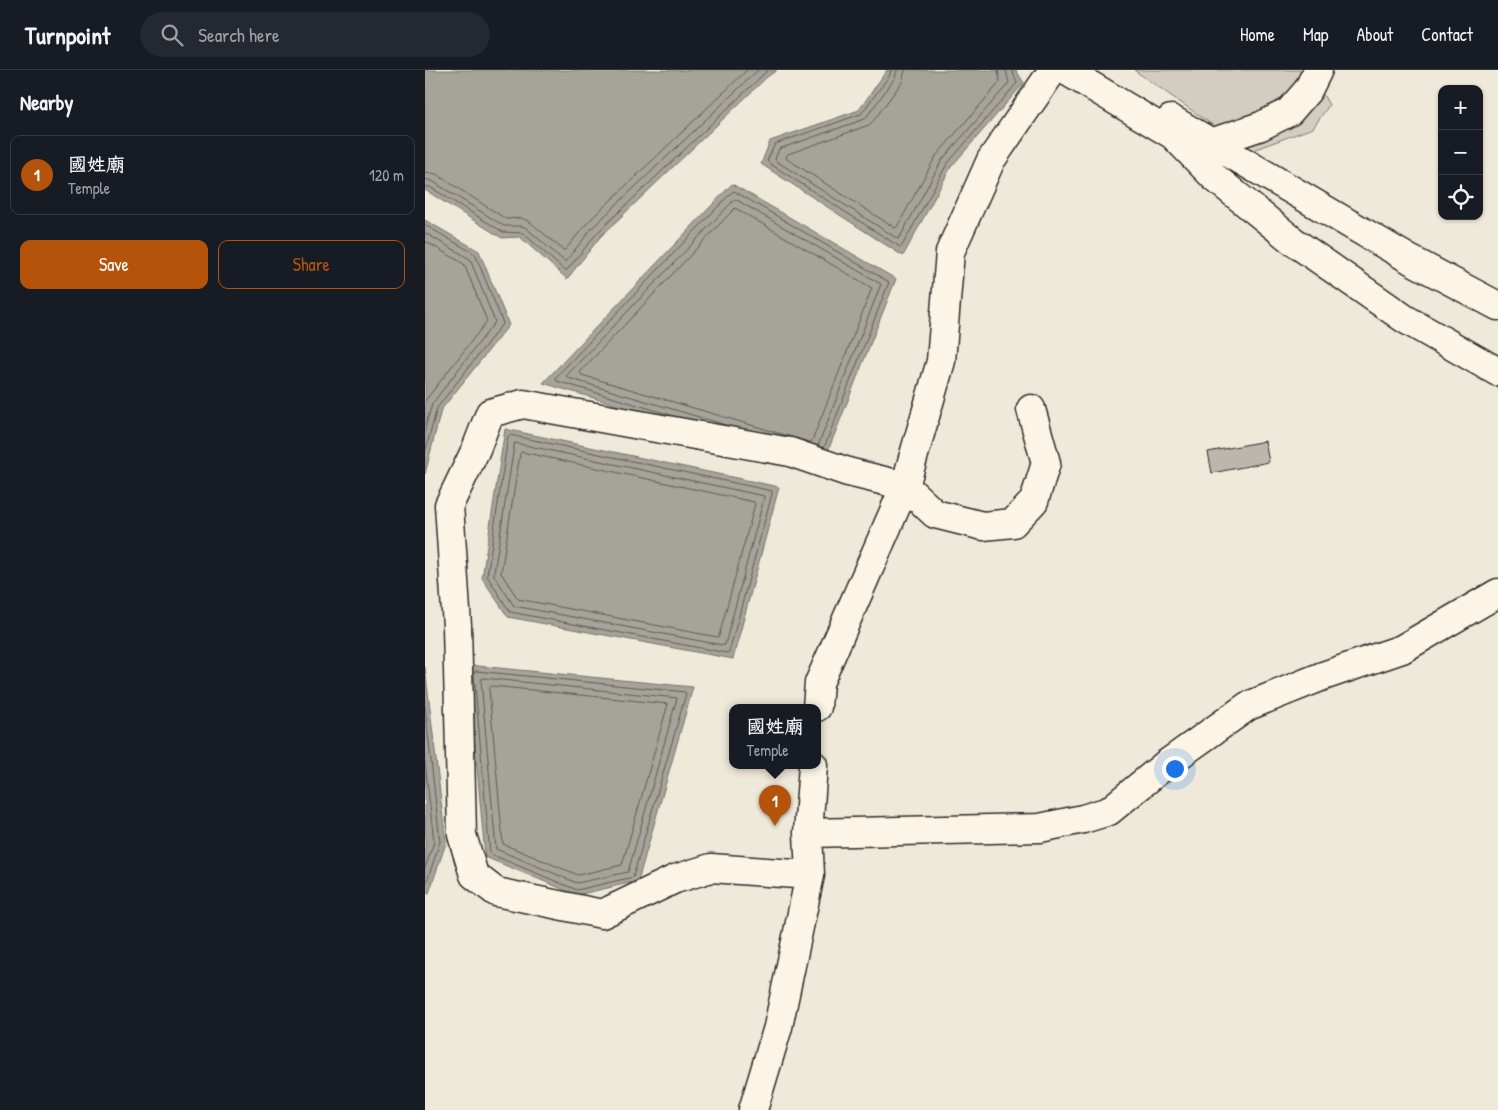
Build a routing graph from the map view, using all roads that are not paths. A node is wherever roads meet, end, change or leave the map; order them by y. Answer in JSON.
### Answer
{"nodes":[{"id":1,"x":1053,"y":70,"type":"edge"},
{"id":2,"x":1065,"y":70,"type":"edge"},
{"id":3,"x":1091,"y":70,"type":"edge"},
{"id":4,"x":1318,"y":70,"type":"edge"},
{"id":5,"x":1211,"y":143,"type":"junction"},
{"id":6,"x":1498,"y":306,"type":"edge"},
{"id":7,"x":1498,"y":372,"type":"edge"},
{"id":8,"x":1031,"y":409,"type":"dead end"},
{"id":9,"x":905,"y":486,"type":"junction"},
{"id":10,"x":1498,"y":593,"type":"edge"},
{"id":11,"x":817,"y":704,"type":"edge"},
{"id":12,"x":813,"y":769,"type":"edge"},
{"id":13,"x":808,"y":833,"type":"junction"},
{"id":14,"x":810,"y":875,"type":"junction"},
{"id":15,"x":753,"y":1110,"type":"edge"}],
"edges":[{"from":1,"to":9,"type":"street"},
{"from":2,"to":7,"type":"street"},
{"from":3,"to":5,"type":"street"},
{"from":4,"to":5,"type":"street"},
{"from":5,"to":6,"type":"street"},
{"from":8,"to":9,"type":"street"},
{"from":9,"to":11,"type":"street"},
{"from":9,"to":14,"type":"street"},
{"from":10,"to":13,"type":"street"},
{"from":12,"to":13,"type":"street"},
{"from":13,"to":14,"type":"street"},
{"from":14,"to":15,"type":"street"}]}
